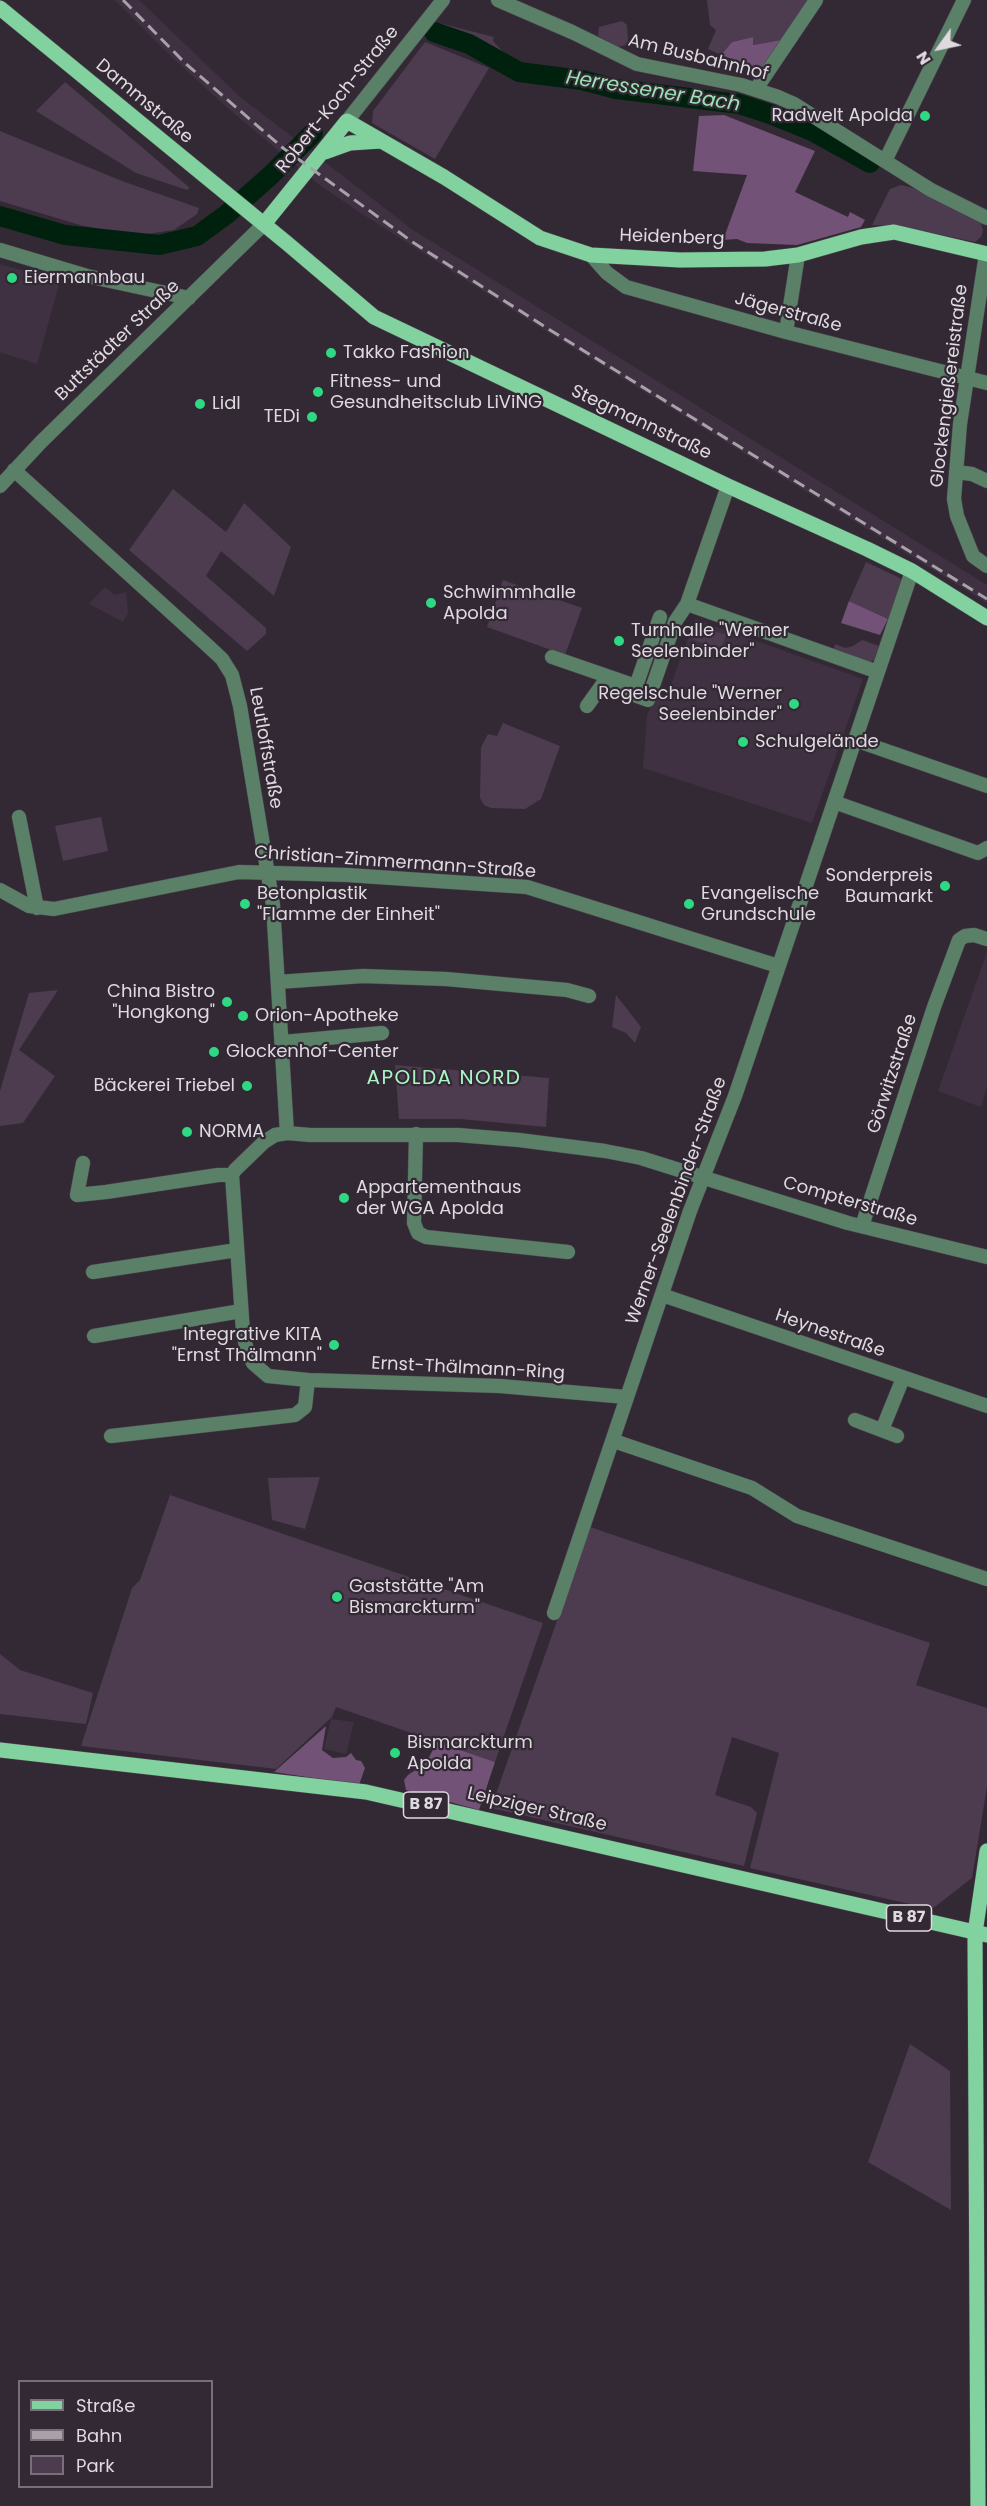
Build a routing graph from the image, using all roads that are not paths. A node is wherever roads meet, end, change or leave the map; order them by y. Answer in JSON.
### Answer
{"nodes":[{"id":1,"x":443,"y":0,"type":"edge"},
{"id":2,"x":498,"y":0,"type":"edge"},
{"id":3,"x":816,"y":0,"type":"edge"},
{"id":4,"x":964,"y":0,"type":"edge"},
{"id":5,"x":0,"y":8,"type":"edge"},
{"id":6,"x":756,"y":89,"type":"junction"},
{"id":7,"x":347,"y":120,"type":"junction"},
{"id":8,"x":381,"y":141,"type":"junction"},
{"id":9,"x":320,"y":155,"type":"junction"},
{"id":10,"x":885,"y":161,"type":"junction"},
{"id":11,"x":987,"y":218,"type":"edge"},
{"id":12,"x":264,"y":224,"type":"junction"},
{"id":13,"x":0,"y":250,"type":"edge"},
{"id":14,"x":987,"y":254,"type":"edge"},
{"id":15,"x":591,"y":255,"type":"junction"},
{"id":16,"x":798,"y":255,"type":"junction"},
{"id":17,"x":189,"y":298,"type":"junction"},
{"id":18,"x":786,"y":332,"type":"junction"},
{"id":19,"x":966,"y":378,"type":"junction"},
{"id":20,"x":987,"y":383,"type":"edge"},
{"id":21,"x":14,"y":470,"type":"junction"},
{"id":22,"x":956,"y":472,"type":"junction"},
{"id":23,"x":987,"y":481,"type":"edge"},
{"id":24,"x":0,"y":486,"type":"edge"},
{"id":25,"x":728,"y":486,"type":"junction"},
{"id":26,"x":987,"y":566,"type":"edge"},
{"id":27,"x":912,"y":571,"type":"junction"},
{"id":28,"x":687,"y":604,"type":"junction"},
{"id":29,"x":660,"y":617,"type":"dead end"},
{"id":30,"x":987,"y":618,"type":"edge"},
{"id":31,"x":552,"y":657,"type":"dead end"},
{"id":32,"x":878,"y":672,"type":"junction"},
{"id":33,"x":606,"y":680,"type":"junction"},
{"id":34,"x":588,"y":706,"type":"dead end"},
{"id":35,"x":855,"y":740,"type":"junction"},
{"id":36,"x":987,"y":786,"type":"edge"},
{"id":37,"x":834,"y":802,"type":"junction"},
{"id":38,"x":19,"y":817,"type":"dead end"},
{"id":39,"x":987,"y":848,"type":"edge"},
{"id":40,"x":268,"y":872,"type":"junction"},
{"id":41,"x":0,"y":890,"type":"edge"},
{"id":42,"x":37,"y":908,"type":"junction"},
{"id":43,"x":987,"y":939,"type":"edge"},
{"id":44,"x":778,"y":966,"type":"junction"},
{"id":45,"x":278,"y":982,"type":"junction"},
{"id":46,"x":589,"y":996,"type":"dead end"},
{"id":47,"x":382,"y":1033,"type":"dead end"},
{"id":48,"x":282,"y":1042,"type":"junction"},
{"id":49,"x":287,"y":1133,"type":"junction"},
{"id":50,"x":416,"y":1134,"type":"junction"},
{"id":51,"x":82,"y":1163,"type":"dead end"},
{"id":52,"x":232,"y":1175,"type":"junction"},
{"id":53,"x":704,"y":1176,"type":"junction"},
{"id":54,"x":862,"y":1226,"type":"junction"},
{"id":55,"x":237,"y":1250,"type":"junction"},
{"id":56,"x":568,"y":1252,"type":"dead end"},
{"id":57,"x":987,"y":1257,"type":"edge"},
{"id":58,"x":93,"y":1272,"type":"dead end"},
{"id":59,"x":662,"y":1295,"type":"junction"},
{"id":60,"x":241,"y":1311,"type":"junction"},
{"id":61,"x":94,"y":1336,"type":"dead end"},
{"id":62,"x":903,"y":1378,"type":"junction"},
{"id":63,"x":308,"y":1380,"type":"junction"},
{"id":64,"x":626,"y":1397,"type":"junction"},
{"id":65,"x":987,"y":1406,"type":"edge"},
{"id":66,"x":855,"y":1420,"type":"dead end"},
{"id":67,"x":882,"y":1430,"type":"junction"},
{"id":68,"x":111,"y":1436,"type":"dead end"},
{"id":69,"x":897,"y":1436,"type":"dead end"},
{"id":70,"x":614,"y":1441,"type":"junction"},
{"id":71,"x":987,"y":1579,"type":"edge"},
{"id":72,"x":554,"y":1613,"type":"dead end"},
{"id":73,"x":0,"y":1750,"type":"edge"},
{"id":74,"x":987,"y":1851,"type":"edge"},
{"id":75,"x":981,"y":1934,"type":"edge"},
{"id":76,"x":978,"y":2506,"type":"edge"}],
"edges":[{"from":1,"to":7,"type":"street","name":"Robert-Koch-Straße"},
{"from":2,"to":6,"type":"street","name":"Am Busbahnhof"},
{"from":3,"to":6,"type":"street"},
{"from":4,"to":10,"type":"street"},
{"from":5,"to":12,"type":"main road","name":"Dammstraße"},
{"from":6,"to":10,"type":"street","name":"Am Busbahnhof"},
{"from":7,"to":8,"type":"main road","name":"Heidenberg"},
{"from":7,"to":9,"type":"main road","name":"Robert-Koch-Straße"},
{"from":8,"to":9,"type":"main road"},
{"from":8,"to":15,"type":"main road","name":"Heidenberg"},
{"from":9,"to":12,"type":"main road","name":"Robert-Koch-Straße"},
{"from":10,"to":11,"type":"street"},
{"from":12,"to":17,"type":"street","name":"Buttstädter Straße"},
{"from":12,"to":25,"type":"main road","name":"Stegmannstraße"},
{"from":13,"to":17,"type":"street"},
{"from":14,"to":16,"type":"main road","name":"Heidenberg"},
{"from":14,"to":19,"type":"street","name":"Glockengießereistraße"},
{"from":15,"to":16,"type":"main road","name":"Heidenberg"},
{"from":15,"to":18,"type":"street","name":"Jägerstraße"},
{"from":16,"to":18,"type":"street"},
{"from":17,"to":21,"type":"street","name":"Buttstädter Straße"},
{"from":18,"to":19,"type":"street","name":"Jägerstraße"},
{"from":19,"to":20,"type":"street","name":"Jägerstraße"},
{"from":19,"to":22,"type":"street","name":"Glockengießereistraße"},
{"from":21,"to":24,"type":"street","name":"Buttstädter Straße"},
{"from":21,"to":40,"type":"street","name":"Leutloffstraße"},
{"from":22,"to":23,"type":"street"},
{"from":22,"to":26,"type":"street","name":"Glockengießereistraße"},
{"from":25,"to":27,"type":"main road","name":"Stegmannstraße"},
{"from":25,"to":28,"type":"street"},
{"from":27,"to":30,"type":"main road","name":"Stegmannstraße"},
{"from":27,"to":32,"type":"street","name":"Werner-Seelenbinder-Straße"},
{"from":28,"to":32,"type":"street"},
{"from":28,"to":33,"type":"street"},
{"from":29,"to":33,"type":"street"},
{"from":31,"to":33,"type":"street"},
{"from":32,"to":35,"type":"street","name":"Werner-Seelenbinder-Straße"},
{"from":33,"to":34,"type":"street"},
{"from":35,"to":36,"type":"street"},
{"from":35,"to":37,"type":"street","name":"Werner-Seelenbinder-Straße"},
{"from":37,"to":39,"type":"street"},
{"from":37,"to":44,"type":"street","name":"Werner-Seelenbinder-Straße"},
{"from":38,"to":42,"type":"street"},
{"from":40,"to":42,"type":"street","name":"Christian-Zimmermann-Straße"},
{"from":40,"to":44,"type":"street","name":"Christian-Zimmermann-Straße"},
{"from":40,"to":45,"type":"street","name":"Leutloffstraße"},
{"from":41,"to":42,"type":"street","name":"Christian-Zimmermann-Straße"},
{"from":43,"to":54,"type":"street","name":"Görwitzstraße"},
{"from":44,"to":53,"type":"street","name":"Werner-Seelenbinder-Straße"},
{"from":45,"to":46,"type":"street"},
{"from":45,"to":48,"type":"street","name":"Leutloffstraße"},
{"from":47,"to":48,"type":"street"},
{"from":48,"to":49,"type":"street","name":"Leutloffstraße"},
{"from":49,"to":50,"type":"street"},
{"from":49,"to":52,"type":"street"},
{"from":50,"to":53,"type":"street"},
{"from":50,"to":56,"type":"street"},
{"from":51,"to":52,"type":"street"},
{"from":52,"to":55,"type":"street","name":"Ernst-Thälmann-Ring"},
{"from":53,"to":54,"type":"street","name":"Compterstraße"},
{"from":53,"to":59,"type":"street","name":"Werner-Seelenbinder-Straße"},
{"from":54,"to":57,"type":"street","name":"Compterstraße"},
{"from":55,"to":58,"type":"street"},
{"from":55,"to":60,"type":"street","name":"Ernst-Thälmann-Ring"},
{"from":59,"to":62,"type":"street","name":"Heynestraße"},
{"from":59,"to":64,"type":"street","name":"Werner-Seelenbinder-Straße"},
{"from":60,"to":61,"type":"street"},
{"from":60,"to":63,"type":"street","name":"Ernst-Thälmann-Ring"},
{"from":62,"to":65,"type":"street","name":"Heynestraße"},
{"from":62,"to":67,"type":"street"},
{"from":63,"to":64,"type":"street","name":"Ernst-Thälmann-Ring"},
{"from":63,"to":68,"type":"street"},
{"from":64,"to":70,"type":"street","name":"Werner-Seelenbinder-Straße"},
{"from":66,"to":67,"type":"street"},
{"from":67,"to":69,"type":"street"},
{"from":70,"to":71,"type":"street"},
{"from":70,"to":72,"type":"street","name":"Werner-Seelenbinder-Straße"},
{"from":73,"to":75,"type":"main road","name":"Leipziger Straße","number":"B 87"},
{"from":74,"to":75,"type":"main road"},
{"from":75,"to":76,"type":"main road"}]}
